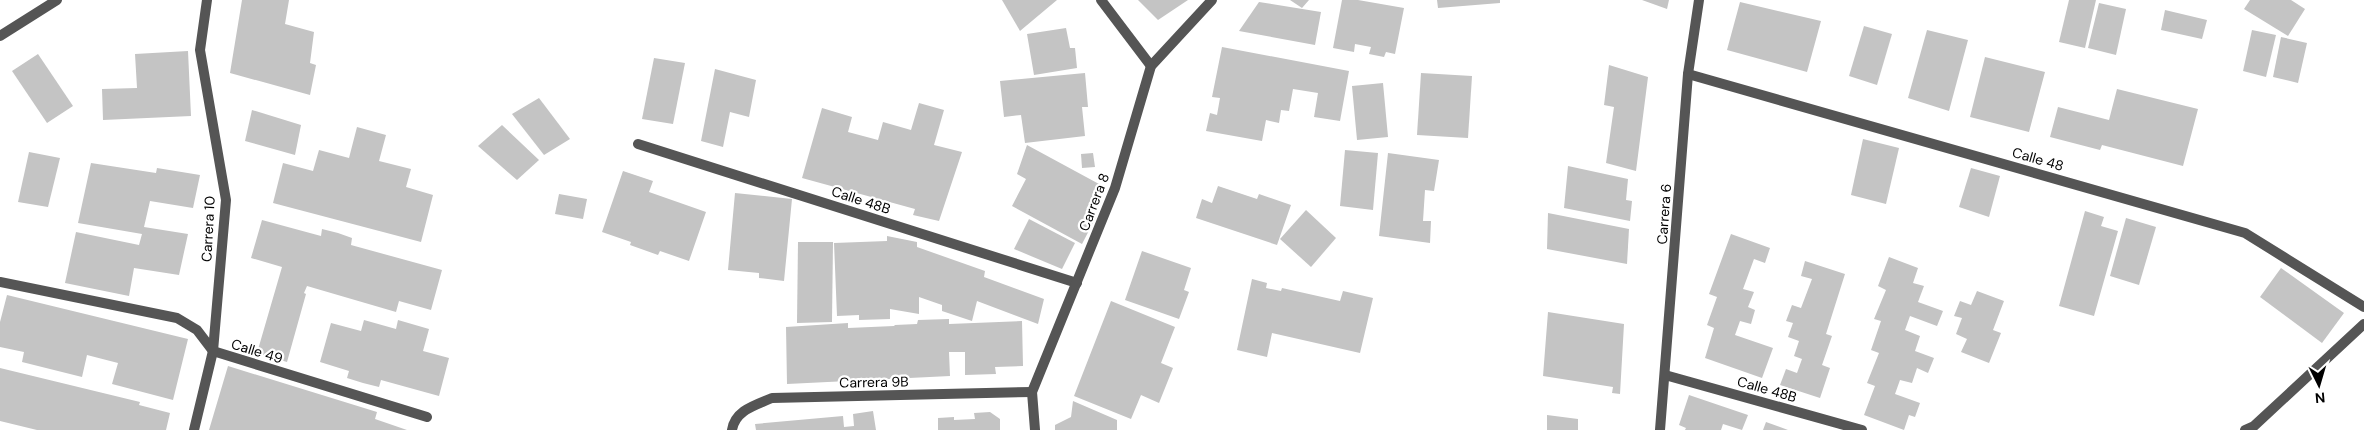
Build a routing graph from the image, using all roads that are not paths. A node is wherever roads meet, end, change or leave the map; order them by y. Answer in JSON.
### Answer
{"nodes":[{"id":1,"x":57,"y":0,"type":"edge"},
{"id":2,"x":207,"y":0,"type":"edge"},
{"id":3,"x":1101,"y":0,"type":"edge"},
{"id":4,"x":1212,"y":0,"type":"edge"},
{"id":5,"x":1699,"y":0,"type":"edge"},
{"id":6,"x":0,"y":36,"type":"edge"},
{"id":7,"x":1151,"y":66,"type":"junction"},
{"id":8,"x":1688,"y":74,"type":"junction"},
{"id":9,"x":638,"y":144,"type":"dead end"},
{"id":10,"x":0,"y":282,"type":"edge"},
{"id":11,"x":1077,"y":283,"type":"junction"},
{"id":12,"x":2364,"y":307,"type":"edge"},
{"id":13,"x":2364,"y":324,"type":"edge"},
{"id":14,"x":213,"y":352,"type":"junction"},
{"id":15,"x":1665,"y":375,"type":"junction"},
{"id":16,"x":1032,"y":392,"type":"junction"},
{"id":17,"x":427,"y":417,"type":"dead end"},
{"id":18,"x":194,"y":430,"type":"edge"},
{"id":19,"x":732,"y":430,"type":"edge"},
{"id":20,"x":1035,"y":430,"type":"edge"},
{"id":21,"x":1660,"y":430,"type":"edge"},
{"id":22,"x":1862,"y":430,"type":"edge"},
{"id":23,"x":2245,"y":430,"type":"edge"}],
"edges":[{"from":1,"to":6,"type":"street"},
{"from":2,"to":14,"type":"street","name":"Carrera 10"},
{"from":3,"to":7,"type":"street"},
{"from":4,"to":7,"type":"street","name":"Carrera 8"},
{"from":5,"to":8,"type":"street","name":"Carrera 6"},
{"from":7,"to":11,"type":"street","name":"Carrera 8"},
{"from":8,"to":12,"type":"street","name":"Calle 48"},
{"from":8,"to":15,"type":"street","name":"Carrera 6"},
{"from":9,"to":11,"type":"street","name":"Calle 48B"},
{"from":10,"to":14,"type":"street","name":"Calle 49"},
{"from":11,"to":16,"type":"street","name":"Carrera 8"},
{"from":13,"to":23,"type":"street"},
{"from":14,"to":17,"type":"street","name":"Calle 49"},
{"from":14,"to":18,"type":"street","name":"Carrera 10"},
{"from":15,"to":21,"type":"street","name":"Carrera 6"},
{"from":15,"to":22,"type":"street","name":"Calle 48B"},
{"from":16,"to":19,"type":"street","name":"Carrera 9B"},
{"from":16,"to":20,"type":"street","name":"Carrera 8"}]}
